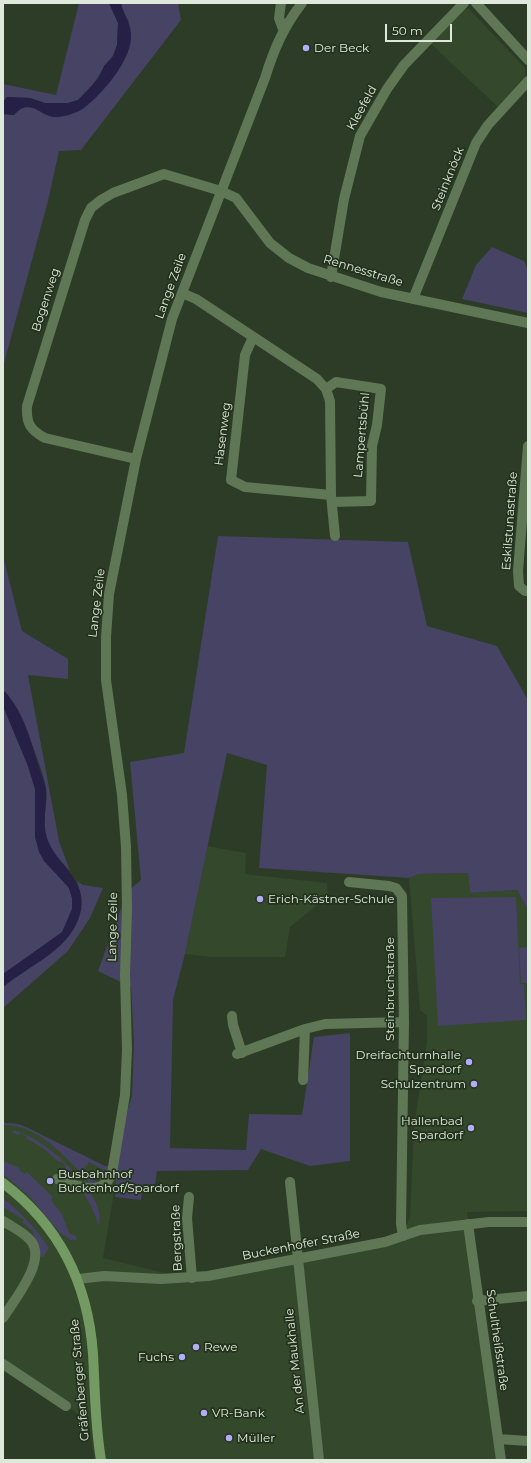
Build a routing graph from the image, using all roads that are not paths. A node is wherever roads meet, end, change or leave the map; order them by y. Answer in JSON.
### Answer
{"nodes":[{"id":1,"x":281,"y":3,"type":"edge"},
{"id":2,"x":302,"y":3,"type":"edge"},
{"id":3,"x":464,"y":3,"type":"edge"},
{"id":4,"x":476,"y":3,"type":"edge"},
{"id":5,"x":283,"y":29,"type":"junction"},
{"id":6,"x":528,"y":60,"type":"edge"},
{"id":7,"x":528,"y":81,"type":"edge"},
{"id":8,"x":221,"y":191,"type":"junction"},
{"id":9,"x":331,"y":277,"type":"junction"},
{"id":10,"x":182,"y":293,"type":"junction"},
{"id":11,"x":413,"y":299,"type":"junction"},
{"id":12,"x":528,"y":323,"type":"edge"},
{"id":13,"x":253,"y":337,"type":"junction"},
{"id":14,"x":326,"y":389,"type":"junction"},
{"id":15,"x":528,"y":446,"type":"edge"},
{"id":16,"x":136,"y":459,"type":"junction"},
{"id":17,"x":332,"y":498,"type":"junction"},
{"id":18,"x":335,"y":536,"type":"dead end"},
{"id":19,"x":528,"y":591,"type":"edge"},
{"id":20,"x":349,"y":882,"type":"dead end"},
{"id":21,"x":232,"y":1016,"type":"dead end"},
{"id":22,"x":404,"y":1022,"type":"junction"},
{"id":23,"x":305,"y":1029,"type":"junction"},
{"id":24,"x":303,"y":1080,"type":"dead end"},
{"id":25,"x":57,"y":1179,"type":"dead end"},
{"id":26,"x":290,"y":1182,"type":"dead end"},
{"id":27,"x":3,"y":1183,"type":"edge"},
{"id":28,"x":189,"y":1198,"type":"dead end"},
{"id":29,"x":3,"y":1221,"type":"edge"},
{"id":30,"x":528,"y":1222,"type":"edge"},
{"id":31,"x":468,"y":1224,"type":"junction"},
{"id":32,"x":403,"y":1236,"type":"junction"},
{"id":33,"x":297,"y":1259,"type":"junction"},
{"id":34,"x":192,"y":1278,"type":"junction"},
{"id":35,"x":78,"y":1279,"type":"junction"},
{"id":36,"x":528,"y":1296,"type":"edge"},
{"id":37,"x":477,"y":1301,"type":"junction"},
{"id":38,"x":3,"y":1318,"type":"edge"},
{"id":39,"x":3,"y":1364,"type":"edge"},
{"id":40,"x":66,"y":1406,"type":"dead end"},
{"id":41,"x":498,"y":1439,"type":"junction"},
{"id":42,"x":528,"y":1441,"type":"edge"},
{"id":43,"x":101,"y":1460,"type":"edge"},
{"id":44,"x":319,"y":1460,"type":"edge"},
{"id":45,"x":501,"y":1460,"type":"edge"}],
"edges":[{"from":1,"to":5,"type":"street"},
{"from":2,"to":5,"type":"street","name":"Lange Zeile"},
{"from":3,"to":9,"type":"street","name":"Kleefeld"},
{"from":4,"to":6,"type":"street"},
{"from":5,"to":8,"type":"street","name":"Lange Zeile"},
{"from":7,"to":11,"type":"street","name":"Steinknöck"},
{"from":8,"to":9,"type":"street","name":"Rennesstraße"},
{"from":8,"to":10,"type":"street","name":"Lange Zeile"},
{"from":8,"to":16,"type":"street","name":"Bogenweg"},
{"from":9,"to":11,"type":"street","name":"Rennesstraße"},
{"from":10,"to":13,"type":"street"},
{"from":10,"to":16,"type":"street","name":"Lange Zeile"},
{"from":11,"to":12,"type":"street","name":"Rennesstraße"},
{"from":13,"to":14,"type":"street"},
{"from":13,"to":17,"type":"street","name":"Hasenweg"},
{"from":14,"to":17,"type":"street"},
{"from":14,"to":17,"type":"street","name":"Lampertsbühl"},
{"from":15,"to":19,"type":"street","name":"Eskilstunastraße"},
{"from":16,"to":25,"type":"street","name":"Lange Zeile"},
{"from":17,"to":18,"type":"street"},
{"from":20,"to":22,"type":"street","name":"Steinbruchstraße"},
{"from":21,"to":23,"type":"street"},
{"from":22,"to":23,"type":"street"},
{"from":22,"to":32,"type":"street","name":"Steinbruchstraße"},
{"from":23,"to":24,"type":"street"},
{"from":26,"to":33,"type":"street","name":"An der Maukhalle"},
{"from":27,"to":35,"type":"main road","name":"Gräfenberger Straße"},
{"from":28,"to":34,"type":"street","name":"Bergstraße"},
{"from":29,"to":38,"type":"street"},
{"from":30,"to":31,"type":"street","name":"Buckenhofer Straße"},
{"from":31,"to":32,"type":"street","name":"Buckenhofer Straße"},
{"from":31,"to":37,"type":"street","name":"Schultheißstraße"},
{"from":32,"to":33,"type":"street","name":"Buckenhofer Straße"},
{"from":33,"to":34,"type":"street","name":"Buckenhofer Straße"},
{"from":33,"to":44,"type":"street","name":"An der Maukhalle"},
{"from":34,"to":35,"type":"street","name":"Buckenhofer Straße"},
{"from":35,"to":43,"type":"main road","name":"Gräfenberger Straße"},
{"from":36,"to":37,"type":"street"},
{"from":37,"to":41,"type":"street","name":"Schultheißstraße"},
{"from":39,"to":40,"type":"street"},
{"from":41,"to":42,"type":"street"},
{"from":41,"to":45,"type":"street","name":"Schultheißstraße"}]}
